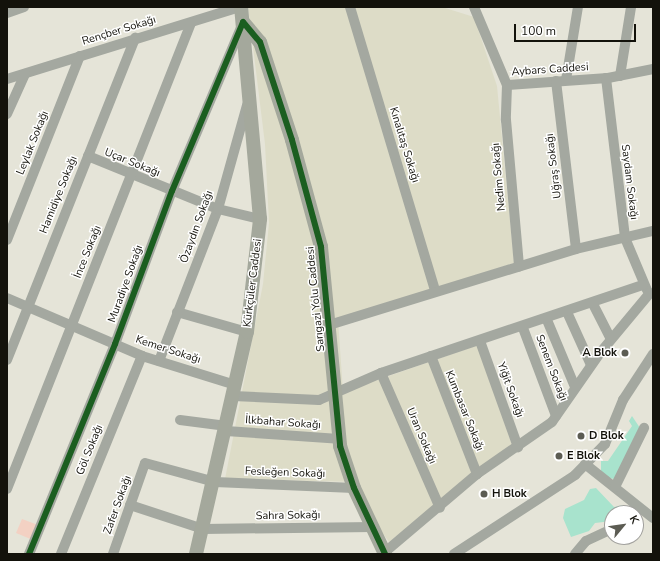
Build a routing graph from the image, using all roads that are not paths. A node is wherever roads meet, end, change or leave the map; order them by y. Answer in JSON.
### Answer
{"nodes":[{"id":1,"x":24,"y":7,"type":"edge"},
{"id":2,"x":240,"y":7,"type":"edge"},
{"id":3,"x":350,"y":7,"type":"edge"},
{"id":4,"x":474,"y":7,"type":"edge"},
{"id":5,"x":578,"y":7,"type":"edge"},
{"id":6,"x":631,"y":7,"type":"edge"},
{"id":7,"x":7,"y":13,"type":"edge"},
{"id":8,"x":243,"y":22,"type":"junction"},
{"id":9,"x":191,"y":23,"type":"junction"},
{"id":10,"x":135,"y":38,"type":"junction"},
{"id":11,"x":80,"y":56,"type":"junction"},
{"id":12,"x":653,"y":69,"type":"edge"},
{"id":13,"x":25,"y":74,"type":"junction"},
{"id":14,"x":620,"y":76,"type":"junction"},
{"id":15,"x":606,"y":78,"type":"junction"},
{"id":16,"x":7,"y":79,"type":"edge"},
{"id":17,"x":561,"y":80,"type":"junction"},
{"id":18,"x":507,"y":85,"type":"junction"},
{"id":19,"x":249,"y":98,"type":"junction"},
{"id":20,"x":7,"y":114,"type":"edge"},
{"id":21,"x":88,"y":156,"type":"junction"},
{"id":22,"x":132,"y":173,"type":"junction"},
{"id":23,"x":172,"y":191,"type":"junction"},
{"id":24,"x":218,"y":209,"type":"junction"},
{"id":25,"x":260,"y":219,"type":"junction"},
{"id":26,"x":653,"y":231,"type":"edge"},
{"id":27,"x":625,"y":238,"type":"junction"},
{"id":28,"x":7,"y":240,"type":"edge"},
{"id":29,"x":576,"y":249,"type":"junction"},
{"id":30,"x":519,"y":266,"type":"junction"},
{"id":31,"x":643,"y":285,"type":"junction"},
{"id":32,"x":435,"y":290,"type":"junction"},
{"id":33,"x":651,"y":292,"type":"edge"},
{"id":34,"x":7,"y":298,"type":"edge"},
{"id":35,"x":593,"y":304,"type":"junction"},
{"id":36,"x":28,"y":306,"type":"junction"},
{"id":37,"x":177,"y":312,"type":"junction"},
{"id":38,"x":567,"y":312,"type":"junction"},
{"id":39,"x":547,"y":320,"type":"junction"},
{"id":40,"x":329,"y":325,"type":"junction"},
{"id":41,"x":72,"y":326,"type":"junction"},
{"id":42,"x":523,"y":328,"type":"junction"},
{"id":43,"x":247,"y":332,"type":"junction"},
{"id":44,"x":611,"y":339,"type":"junction"},
{"id":45,"x":480,"y":341,"type":"junction"},
{"id":46,"x":115,"y":344,"type":"junction"},
{"id":47,"x":653,"y":350,"type":"edge"},
{"id":48,"x":653,"y":353,"type":"edge"},
{"id":49,"x":142,"y":356,"type":"junction"},
{"id":50,"x":431,"y":356,"type":"junction"},
{"id":51,"x":7,"y":360,"type":"edge"},
{"id":52,"x":158,"y":361,"type":"junction"},
{"id":53,"x":591,"y":365,"type":"junction"},
{"id":54,"x":381,"y":374,"type":"junction"},
{"id":55,"x":575,"y":387,"type":"junction"},
{"id":56,"x":234,"y":390,"type":"junction"},
{"id":57,"x":336,"y":393,"type":"junction"},
{"id":58,"x":556,"y":416,"type":"junction"},
{"id":59,"x":180,"y":420,"type":"dead end"},
{"id":60,"x":644,"y":428,"type":"dead end"},
{"id":61,"x":226,"y":429,"type":"junction"},
{"id":62,"x":339,"y":439,"type":"junction"},
{"id":63,"x":518,"y":447,"type":"junction"},
{"id":64,"x":145,"y":463,"type":"joint"},
{"id":65,"x":585,"y":464,"type":"junction"},
{"id":66,"x":477,"y":474,"type":"junction"},
{"id":67,"x":215,"y":482,"type":"junction"},
{"id":68,"x":615,"y":487,"type":"junction"},
{"id":69,"x":354,"y":488,"type":"junction"},
{"id":70,"x":7,"y":489,"type":"edge"},
{"id":71,"x":130,"y":505,"type":"junction"},
{"id":72,"x":440,"y":508,"type":"junction"},
{"id":73,"x":651,"y":514,"type":"edge"},
{"id":74,"x":373,"y":527,"type":"junction"},
{"id":75,"x":203,"y":529,"type":"junction"},
{"id":76,"x":604,"y":533,"type":"edge"},
{"id":77,"x":385,"y":553,"type":"edge"},
{"id":78,"x":29,"y":554,"type":"edge"},
{"id":79,"x":61,"y":554,"type":"edge"},
{"id":80,"x":113,"y":554,"type":"edge"},
{"id":81,"x":196,"y":554,"type":"edge"},
{"id":82,"x":454,"y":554,"type":"edge"},
{"id":83,"x":576,"y":554,"type":"edge"}],
"edges":[{"from":1,"to":7,"type":"street"},
{"from":2,"to":8,"type":"street","name":"Kürkçüler Caddesi"},
{"from":2,"to":9,"type":"street","name":"Rençber Sokağı"},
{"from":3,"to":32,"type":"street","name":"Kınalıtaş Sokağı"},
{"from":4,"to":18,"type":"street","name":"Aybars Caddesi"},
{"from":5,"to":17,"type":"street","name":"Uğraş Sokağı"},
{"from":6,"to":14,"type":"street"},
{"from":8,"to":19,"type":"street","name":"Kürkçüler Caddesi"},
{"from":8,"to":23,"type":"street","name":"Muradiye Sokağı"},
{"from":8,"to":40,"type":"street","name":"Sarıgazi Yolu Caddesi"},
{"from":9,"to":10,"type":"street","name":"Rençber Sokağı"},
{"from":9,"to":22,"type":"street","name":"İnce Sokağı"},
{"from":10,"to":11,"type":"street","name":"Rençber Sokağı"},
{"from":10,"to":21,"type":"street","name":"Hamidiye Sokağı"},
{"from":11,"to":13,"type":"street","name":"Rençber Sokağı"},
{"from":11,"to":28,"type":"street","name":"Leylak Sokağı"},
{"from":12,"to":14,"type":"street","name":"Aybars Caddesi"},
{"from":13,"to":16,"type":"street","name":"Rençber Sokağı"},
{"from":13,"to":20,"type":"street"},
{"from":14,"to":15,"type":"street","name":"Aybars Caddesi"},
{"from":15,"to":17,"type":"street","name":"Aybars Caddesi"},
{"from":15,"to":27,"type":"street","name":"Saydam Sokağı"},
{"from":17,"to":18,"type":"street","name":"Aybars Caddesi"},
{"from":17,"to":29,"type":"street","name":"Uğraş Sokağı"},
{"from":18,"to":30,"type":"street","name":"Nedim Sokağı"},
{"from":19,"to":24,"type":"street","name":"Özaydın Sokağı"},
{"from":19,"to":25,"type":"street","name":"Kürkçüler Caddesi"},
{"from":21,"to":22,"type":"street","name":"Uçar Sokağı"},
{"from":21,"to":36,"type":"street","name":"Hamidiye Sokağı"},
{"from":22,"to":23,"type":"street","name":"Uçar Sokağı"},
{"from":22,"to":41,"type":"street","name":"İnce Sokağı"},
{"from":23,"to":24,"type":"street","name":"Uçar Sokağı"},
{"from":23,"to":46,"type":"street","name":"Muradiye Sokağı"},
{"from":24,"to":25,"type":"street","name":"Uçar Sokağı"},
{"from":24,"to":37,"type":"street","name":"Özaydın Sokağı"},
{"from":25,"to":43,"type":"street","name":"Kürkçüler Caddesi"},
{"from":26,"to":27,"type":"street"},
{"from":27,"to":29,"type":"street"},
{"from":27,"to":31,"type":"street","name":"Saydam Sokağı"},
{"from":29,"to":30,"type":"street"},
{"from":30,"to":32,"type":"street"},
{"from":31,"to":33,"type":"street"},
{"from":31,"to":35,"type":"street","name":"Kemer Sokağı"},
{"from":32,"to":40,"type":"street"},
{"from":33,"to":44,"type":"street"},
{"from":34,"to":36,"type":"street","name":"Kemer Sokağı"},
{"from":35,"to":38,"type":"street","name":"Kemer Sokağı"},
{"from":35,"to":44,"type":"street"},
{"from":36,"to":41,"type":"street","name":"Kemer Sokağı"},
{"from":36,"to":51,"type":"street","name":"Hamidiye Sokağı"},
{"from":37,"to":43,"type":"street"},
{"from":37,"to":52,"type":"street","name":"Özaydın Sokağı"},
{"from":38,"to":39,"type":"street","name":"Kemer Sokağı"},
{"from":38,"to":53,"type":"street"},
{"from":39,"to":42,"type":"street","name":"Kemer Sokağı"},
{"from":39,"to":55,"type":"street"},
{"from":40,"to":57,"type":"street","name":"Sarıgazi Yolu Caddesi"},
{"from":41,"to":46,"type":"street","name":"Kemer Sokağı"},
{"from":41,"to":70,"type":"street","name":"İnce Sokağı"},
{"from":42,"to":45,"type":"street","name":"Kemer Sokağı"},
{"from":42,"to":58,"type":"street","name":"Senem Sokağı"},
{"from":43,"to":56,"type":"street","name":"Kürkçüler Caddesi"},
{"from":44,"to":53,"type":"street"},
{"from":45,"to":50,"type":"street","name":"Kemer Sokağı"},
{"from":45,"to":63,"type":"street","name":"Yiğit Sokağı"},
{"from":46,"to":49,"type":"street","name":"Kemer Sokağı"},
{"from":46,"to":78,"type":"street","name":"Muradiye Sokağı"},
{"from":47,"to":48,"type":"street"},
{"from":48,"to":65,"type":"street"},
{"from":49,"to":52,"type":"street","name":"Kemer Sokağı"},
{"from":49,"to":79,"type":"street","name":"Göl Sokağı"},
{"from":50,"to":54,"type":"street","name":"Kemer Sokağı"},
{"from":50,"to":66,"type":"street","name":"Kumbasar Sokağı"},
{"from":52,"to":56,"type":"street","name":"Kemer Sokağı"},
{"from":53,"to":55,"type":"street"},
{"from":54,"to":57,"type":"street","name":"Kemer Sokağı"},
{"from":54,"to":72,"type":"street","name":"Uran Sokağı"},
{"from":55,"to":58,"type":"street"},
{"from":56,"to":57,"type":"street","name":"Kemer Sokağı"},
{"from":56,"to":61,"type":"street","name":"Kürkçüler Caddesi"},
{"from":57,"to":62,"type":"street","name":"Sarıgazi Yolu Caddesi"},
{"from":58,"to":63,"type":"street"},
{"from":59,"to":61,"type":"street","name":"İlkbahar Sokağı"},
{"from":60,"to":68,"type":"street"},
{"from":61,"to":62,"type":"street","name":"İlkbahar Sokağı"},
{"from":61,"to":67,"type":"street","name":"Kürkçüler Caddesi"},
{"from":62,"to":69,"type":"street","name":"Sarıgazi Yolu Caddesi"},
{"from":63,"to":66,"type":"street"},
{"from":64,"to":67,"type":"street","name":"Fesleğen Sokağı"},
{"from":64,"to":71,"type":"street","name":"Zafer Sokağı"},
{"from":65,"to":68,"type":"street"},
{"from":65,"to":82,"type":"street"},
{"from":66,"to":72,"type":"street"},
{"from":67,"to":69,"type":"street","name":"Fesleğen Sokağı"},
{"from":67,"to":75,"type":"street","name":"Kürkçüler Caddesi"},
{"from":68,"to":73,"type":"street"},
{"from":69,"to":74,"type":"street","name":"Sarıgazi Yolu Caddesi"},
{"from":71,"to":75,"type":"street","name":"Sahra Sokağı"},
{"from":71,"to":80,"type":"street","name":"Zafer Sokağı"},
{"from":72,"to":77,"type":"street"},
{"from":74,"to":75,"type":"street","name":"Sahra Sokağı"},
{"from":74,"to":77,"type":"street","name":"Sarıgazi Yolu Caddesi"},
{"from":75,"to":81,"type":"street","name":"Kürkçüler Caddesi"},
{"from":76,"to":83,"type":"street"}]}
